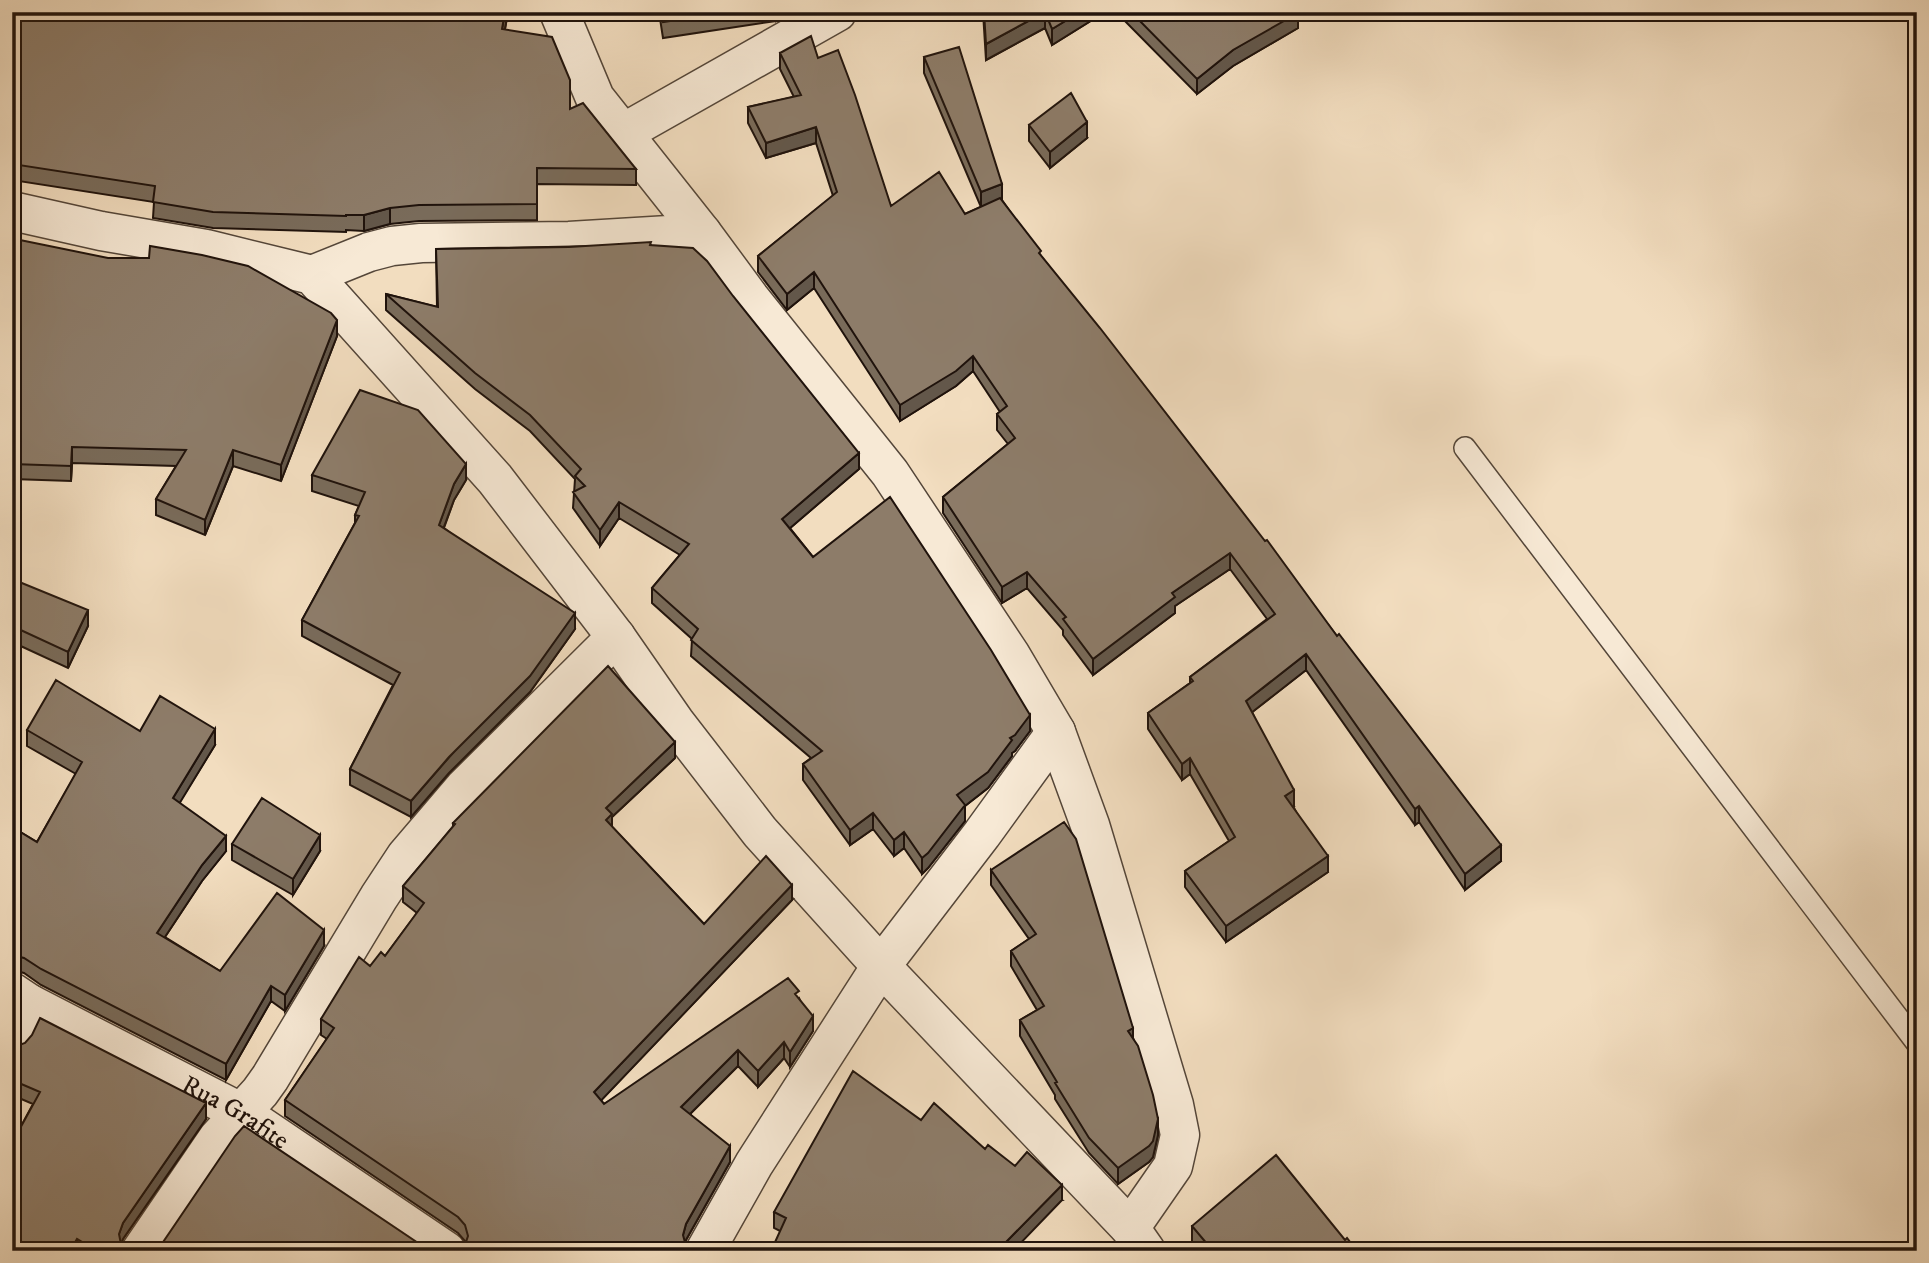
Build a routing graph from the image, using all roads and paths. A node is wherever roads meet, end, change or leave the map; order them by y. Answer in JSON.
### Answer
{"nodes":[{"id":1,"x":559,"y":12,"type":"edge"},
{"id":2,"x":837,"y":12,"type":"edge"},
{"id":3,"x":624,"y":134,"type":"junction"},
{"id":4,"x":12,"y":211,"type":"edge"},
{"id":5,"x":702,"y":233,"type":"junction"},
{"id":6,"x":312,"y":275,"type":"junction"},
{"id":7,"x":1465,"y":448,"type":"dead end"},
{"id":8,"x":616,"y":637,"type":"junction"},
{"id":9,"x":1056,"y":732,"type":"junction"},
{"id":10,"x":881,"y":966,"type":"junction"},
{"id":11,"x":21,"y":998,"type":"edge"},
{"id":12,"x":12,"y":1041,"type":"edge"},
{"id":13,"x":1917,"y":1043,"type":"edge"},
{"id":14,"x":240,"y":1112,"type":"junction"},
{"id":15,"x":1138,"y":1239,"type":"edge"},
{"id":16,"x":141,"y":1251,"type":"edge"},
{"id":17,"x":446,"y":1251,"type":"edge"},
{"id":18,"x":705,"y":1251,"type":"edge"}],
"edges":[{"from":1,"to":3,"type":"street"},
{"from":2,"to":3,"type":"street"},
{"from":3,"to":5,"type":"street"},
{"from":4,"to":6,"type":"street"},
{"from":5,"to":6,"type":"street"},
{"from":5,"to":9,"type":"street"},
{"from":6,"to":8,"type":"street"},
{"from":7,"to":13,"type":"lane"},
{"from":8,"to":10,"type":"street"},
{"from":8,"to":14,"type":"street"},
{"from":9,"to":10,"type":"street"},
{"from":9,"to":15,"type":"street"},
{"from":10,"to":15,"type":"street"},
{"from":10,"to":18,"type":"street"},
{"from":11,"to":12,"type":"street"},
{"from":11,"to":14,"type":"street","name":"Rua Grafite"},
{"from":14,"to":16,"type":"street"},
{"from":14,"to":17,"type":"street","name":"Rua Grafite"}]}
